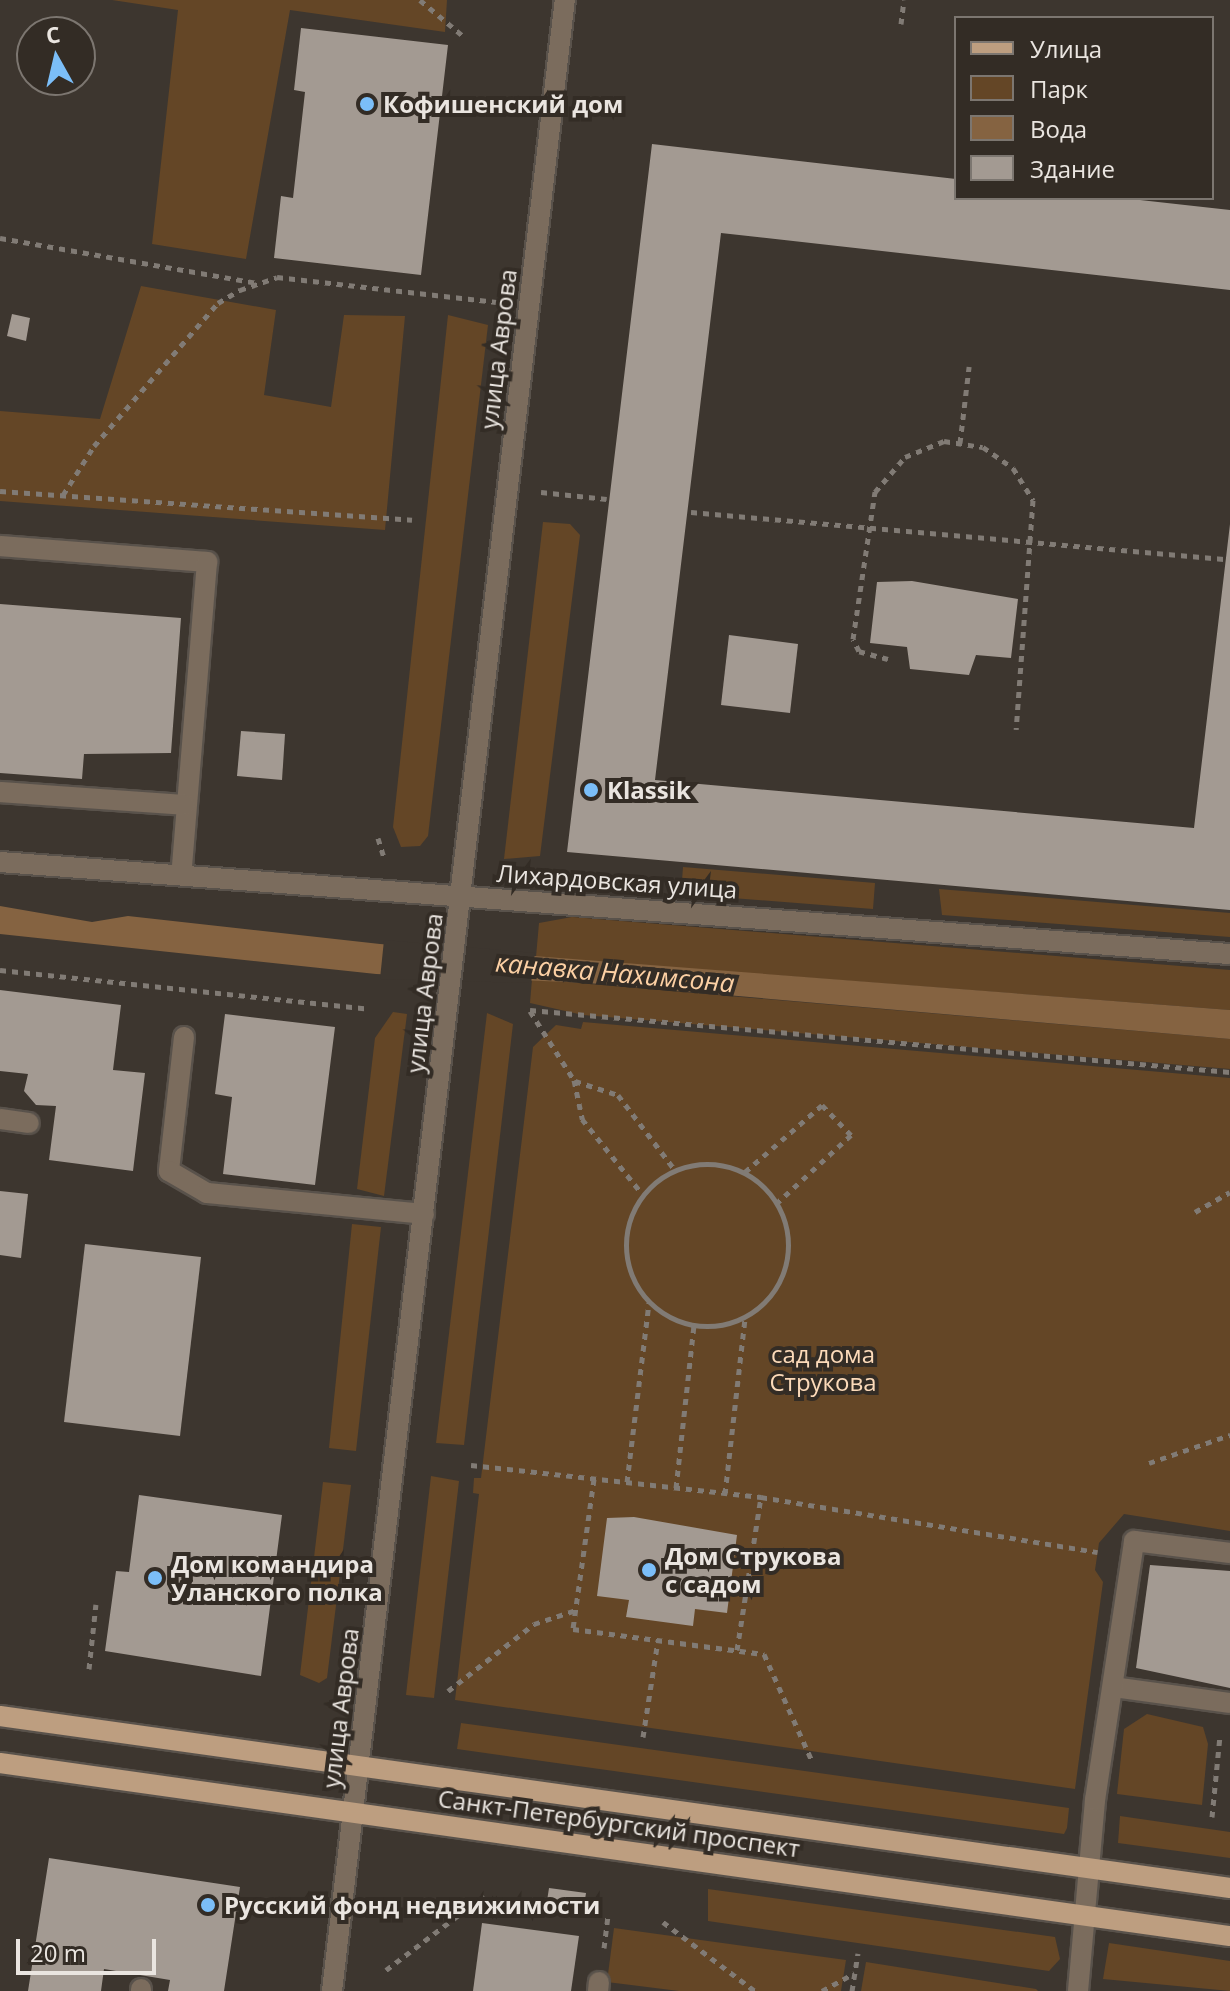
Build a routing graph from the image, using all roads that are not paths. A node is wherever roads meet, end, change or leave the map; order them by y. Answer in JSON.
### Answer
{"nodes":[{"id":1,"x":565,"y":0,"type":"edge"},
{"id":2,"x":0,"y":546,"type":"edge"},
{"id":3,"x":0,"y":792,"type":"edge"},
{"id":4,"x":185,"y":805,"type":"junction"},
{"id":5,"x":0,"y":862,"type":"edge"},
{"id":6,"x":181,"y":875,"type":"junction"},
{"id":7,"x":462,"y":895,"type":"junction"},
{"id":8,"x":1230,"y":954,"type":"edge"},
{"id":9,"x":184,"y":1037,"type":"dead end"},
{"id":10,"x":0,"y":1119,"type":"edge"},
{"id":11,"x":29,"y":1123,"type":"dead end"},
{"id":12,"x":424,"y":1214,"type":"junction"},
{"id":13,"x":1230,"y":1553,"type":"edge"},
{"id":14,"x":1113,"y":1687,"type":"junction"},
{"id":15,"x":1226,"y":1702,"type":"edge"},
{"id":16,"x":0,"y":1716,"type":"edge"},
{"id":17,"x":0,"y":1763,"type":"edge"},
{"id":18,"x":359,"y":1766,"type":"junction"},
{"id":19,"x":354,"y":1812,"type":"junction"},
{"id":20,"x":1089,"y":1869,"type":"junction"},
{"id":21,"x":1230,"y":1888,"type":"edge"},
{"id":22,"x":1085,"y":1916,"type":"junction"},
{"id":23,"x":1230,"y":1936,"type":"edge"},
{"id":24,"x":332,"y":1991,"type":"edge"},
{"id":25,"x":1078,"y":1991,"type":"edge"}],
"edges":[{"from":1,"to":7,"type":"street","name":"улица Аврова"},
{"from":2,"to":4,"type":"street"},
{"from":3,"to":4,"type":"street"},
{"from":4,"to":6,"type":"street"},
{"from":5,"to":6,"type":"street","name":"Лихардовская улица"},
{"from":6,"to":7,"type":"street","name":"Лихардовская улица"},
{"from":7,"to":8,"type":"street","name":"Лихардовская улица"},
{"from":7,"to":12,"type":"street","name":"улица Аврова"},
{"from":9,"to":12,"type":"street"},
{"from":10,"to":11,"type":"street"},
{"from":12,"to":18,"type":"street","name":"улица Аврова"},
{"from":13,"to":14,"type":"street"},
{"from":14,"to":15,"type":"street"},
{"from":14,"to":20,"type":"street"},
{"from":16,"to":18,"type":"main road","name":"Санкт-Петербургский проспект"},
{"from":17,"to":19,"type":"main road","name":"Санкт-Петербургский проспект"},
{"from":18,"to":19,"type":"street","name":"улица Аврова"},
{"from":18,"to":20,"type":"main road","name":"Санкт-Петербургский проспект"},
{"from":19,"to":22,"type":"main road","name":"Санкт-Петербургский проспект"},
{"from":19,"to":24,"type":"street","name":"улица Аврова"},
{"from":20,"to":21,"type":"main road","name":"Санкт-Петербургский проспект"},
{"from":20,"to":22,"type":"street"},
{"from":22,"to":23,"type":"main road","name":"Санкт-Петербургский проспект"},
{"from":22,"to":25,"type":"street"}]}
